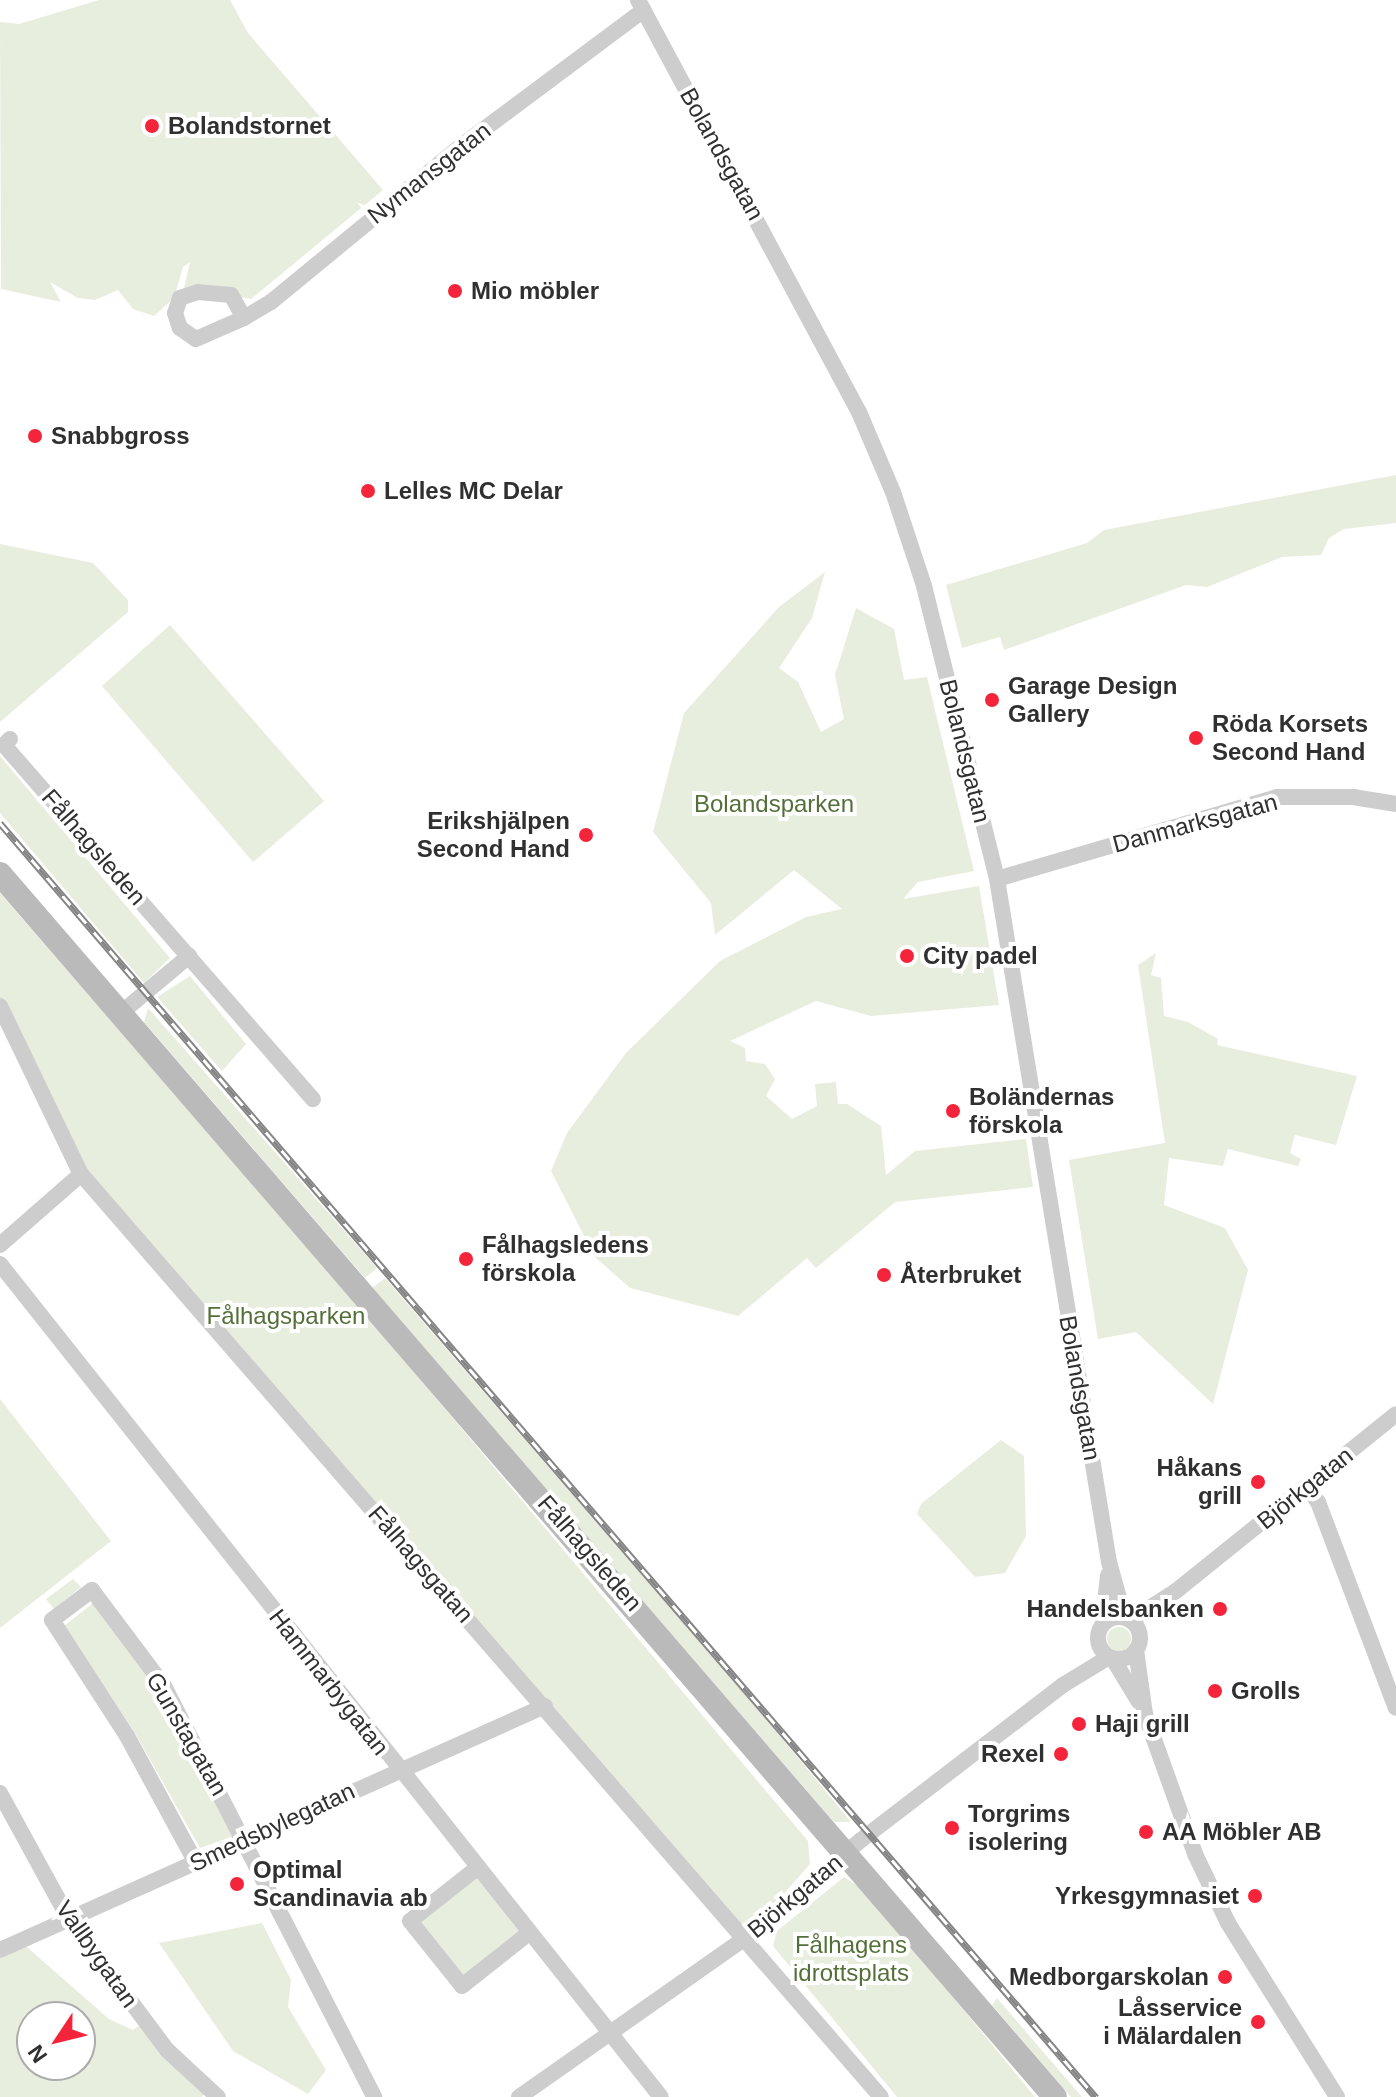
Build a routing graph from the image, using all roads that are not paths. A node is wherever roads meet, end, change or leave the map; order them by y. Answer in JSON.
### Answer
{"nodes":[{"id":1,"x":641,"y":5,"type":"edge"},
{"id":2,"x":244,"y":318,"type":"junction"},
{"id":3,"x":10,"y":739,"type":"dead end"},
{"id":4,"x":1396,"y":804,"type":"edge"},
{"id":5,"x":0,"y":874,"type":"edge"},
{"id":6,"x":997,"y":879,"type":"junction"},
{"id":7,"x":189,"y":956,"type":"junction"},
{"id":8,"x":0,"y":1006,"type":"edge"},
{"id":9,"x":121,"y":1013,"type":"junction"},
{"id":10,"x":313,"y":1099,"type":"dead end"},
{"id":11,"x":81,"y":1174,"type":"junction"},
{"id":12,"x":0,"y":1245,"type":"edge"},
{"id":13,"x":0,"y":1264,"type":"edge"},
{"id":14,"x":1396,"y":1414,"type":"edge"},
{"id":15,"x":1307,"y":1487,"type":"junction"},
{"id":16,"x":1109,"y":1562,"type":"junction"},
{"id":17,"x":1176,"y":1591,"type":"junction"},
{"id":18,"x":1127,"y":1618,"type":"junction"},
{"id":19,"x":1103,"y":1623,"type":"junction"},
{"id":20,"x":1138,"y":1643,"type":"junction"},
{"id":21,"x":1107,"y":1653,"type":"junction"},
{"id":22,"x":545,"y":1706,"type":"junction"},
{"id":23,"x":1396,"y":1708,"type":"edge"},
{"id":24,"x":1145,"y":1714,"type":"junction"},
{"id":25,"x":398,"y":1770,"type":"junction"},
{"id":26,"x":0,"y":1793,"type":"edge"},
{"id":27,"x":246,"y":1840,"type":"junction"},
{"id":28,"x":846,"y":1853,"type":"junction"},
{"id":29,"x":196,"y":1863,"type":"junction"},
{"id":30,"x":477,"y":1868,"type":"junction"},
{"id":31,"x":69,"y":1919,"type":"junction"},
{"id":32,"x":529,"y":1933,"type":"junction"},
{"id":33,"x":745,"y":1938,"type":"junction"},
{"id":34,"x":0,"y":1950,"type":"edge"},
{"id":35,"x":611,"y":2035,"type":"junction"},
{"id":36,"x":218,"y":2097,"type":"edge"},
{"id":37,"x":374,"y":2097,"type":"edge"},
{"id":38,"x":519,"y":2097,"type":"edge"},
{"id":39,"x":661,"y":2097,"type":"edge"},
{"id":40,"x":881,"y":2097,"type":"edge"},
{"id":41,"x":1055,"y":2097,"type":"edge"},
{"id":42,"x":1337,"y":2097,"type":"edge"}],
"edges":[{"from":1,"to":2,"type":"street","name":"Nymansgatan"},
{"from":1,"to":6,"type":"street","name":"Bolandsgatan"},
{"from":2,"to":2,"type":"street","name":"Nymansgatan"},
{"from":3,"to":7,"type":"street","name":"Fålhagsleden"},
{"from":4,"to":6,"type":"street","name":"Danmarksgatan"},
{"from":5,"to":9,"type":"main road","name":"Fålhagsleden"},
{"from":6,"to":16,"type":"street","name":"Bolandsgatan"},
{"from":7,"to":9,"type":"street"},
{"from":7,"to":10,"type":"street","name":"Fålhagsleden"},
{"from":8,"to":11,"type":"street","name":"Fålhagsgatan"},
{"from":9,"to":28,"type":"main road","name":"Fålhagsleden"},
{"from":11,"to":12,"type":"street"},
{"from":11,"to":22,"type":"street","name":"Fålhagsgatan"},
{"from":13,"to":25,"type":"street","name":"Hammarbygatan"},
{"from":14,"to":15,"type":"street","name":"Björkgatan"},
{"from":15,"to":17,"type":"street","name":"Björkgatan"},
{"from":15,"to":23,"type":"street"},
{"from":16,"to":18,"type":"street","name":"Bolandsgatan"},
{"from":16,"to":19,"type":"street","name":"Bolandsgatan"},
{"from":17,"to":18,"type":"street","name":"Björkgatan"},
{"from":17,"to":20,"type":"street","name":"Björkgatan"},
{"from":18,"to":19,"type":"street","name":"Björkgatan"},
{"from":18,"to":20,"type":"street","name":"Bolandsgatan"},
{"from":19,"to":21,"type":"street","name":"Bolandsgatan"},
{"from":20,"to":21,"type":"street"},
{"from":20,"to":24,"type":"street"},
{"from":21,"to":24,"type":"street"},
{"from":21,"to":28,"type":"street","name":"Björkgatan"},
{"from":22,"to":25,"type":"street","name":"Smedsbylegatan"},
{"from":22,"to":33,"type":"street","name":"Fålhagsgatan"},
{"from":24,"to":42,"type":"street"},
{"from":25,"to":27,"type":"street","name":"Smedsbylegatan"},
{"from":25,"to":30,"type":"street","name":"Hammarbygatan"},
{"from":26,"to":31,"type":"street","name":"Vallbygatan"},
{"from":27,"to":29,"type":"street","name":"Smedsbylegatan"},
{"from":27,"to":29,"type":"street","name":"Gunstagatan"},
{"from":27,"to":37,"type":"street","name":"Gunstagatan"},
{"from":28,"to":33,"type":"street","name":"Björkgatan"},
{"from":28,"to":41,"type":"main road","name":"Fålhagsleden"},
{"from":29,"to":31,"type":"street","name":"Smedsbylegatan"},
{"from":30,"to":32,"type":"street","name":"Hammarbygatan"},
{"from":30,"to":32,"type":"street"},
{"from":31,"to":34,"type":"street","name":"Smedsbylegatan"},
{"from":31,"to":36,"type":"street","name":"Vallbygatan"},
{"from":32,"to":35,"type":"street","name":"Hammarbygatan"},
{"from":33,"to":35,"type":"street","name":"Björkgatan"},
{"from":33,"to":40,"type":"street","name":"Fålhagsgatan"},
{"from":35,"to":38,"type":"street","name":"Björkgatan"},
{"from":35,"to":39,"type":"street","name":"Hammarbygatan"}]}
